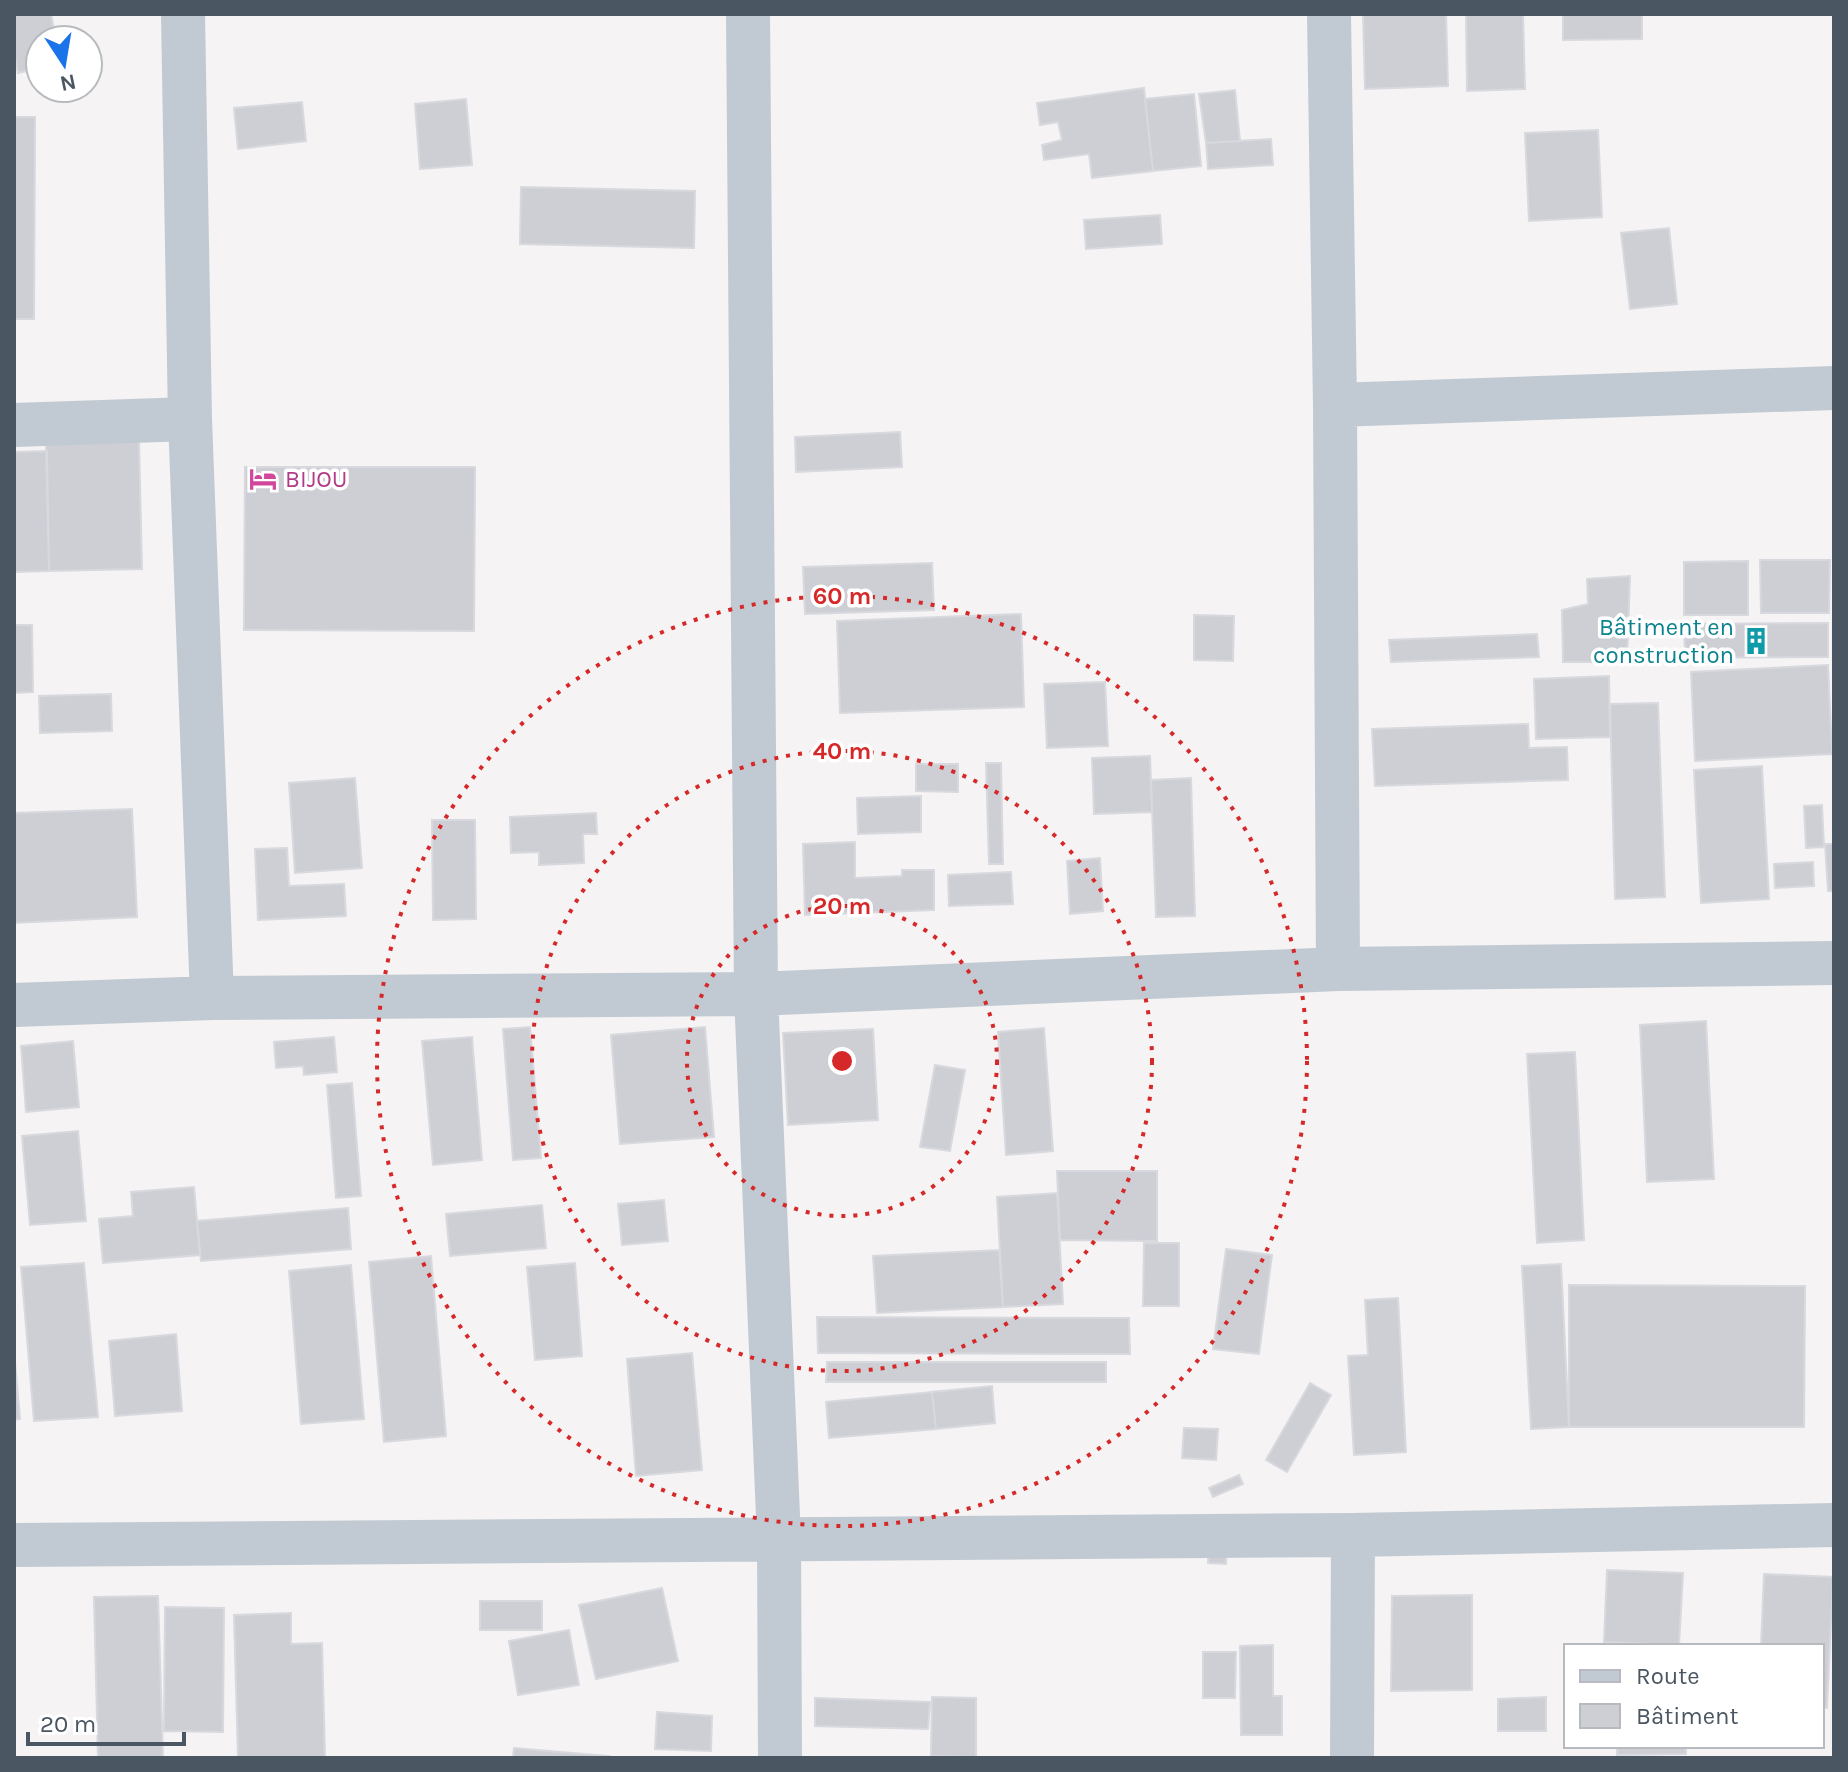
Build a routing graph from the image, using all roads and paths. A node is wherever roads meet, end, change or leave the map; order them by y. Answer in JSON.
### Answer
{"nodes":[{"id":1,"x":183,"y":14,"type":"edge"},
{"id":2,"x":748,"y":14,"type":"edge"},
{"id":3,"x":1329,"y":14,"type":"edge"},
{"id":4,"x":1834,"y":388,"type":"edge"},
{"id":5,"x":1335,"y":405,"type":"junction"},
{"id":6,"x":190,"y":419,"type":"junction"},
{"id":7,"x":14,"y":425,"type":"edge"},
{"id":8,"x":1834,"y":963,"type":"edge"},
{"id":9,"x":1338,"y":969,"type":"junction"},
{"id":10,"x":756,"y":994,"type":"junction"},
{"id":11,"x":212,"y":998,"type":"junction"},
{"id":12,"x":14,"y":1005,"type":"edge"},
{"id":13,"x":1834,"y":1525,"type":"edge"},
{"id":14,"x":1353,"y":1535,"type":"junction"},
{"id":15,"x":779,"y":1540,"type":"junction"},
{"id":16,"x":14,"y":1545,"type":"edge"},
{"id":17,"x":780,"y":1758,"type":"edge"},
{"id":18,"x":1352,"y":1758,"type":"edge"}],
"edges":[{"from":1,"to":6,"type":"street"},
{"from":2,"to":10,"type":"street"},
{"from":3,"to":5,"type":"street"},
{"from":4,"to":5,"type":"street"},
{"from":5,"to":9,"type":"street"},
{"from":6,"to":7,"type":"street"},
{"from":6,"to":11,"type":"street"},
{"from":8,"to":9,"type":"street"},
{"from":9,"to":10,"type":"street"},
{"from":10,"to":11,"type":"street"},
{"from":10,"to":15,"type":"street"},
{"from":11,"to":12,"type":"street"},
{"from":13,"to":14,"type":"street"},
{"from":14,"to":15,"type":"street"},
{"from":14,"to":18,"type":"street"},
{"from":15,"to":16,"type":"street"},
{"from":15,"to":17,"type":"street"}]}
